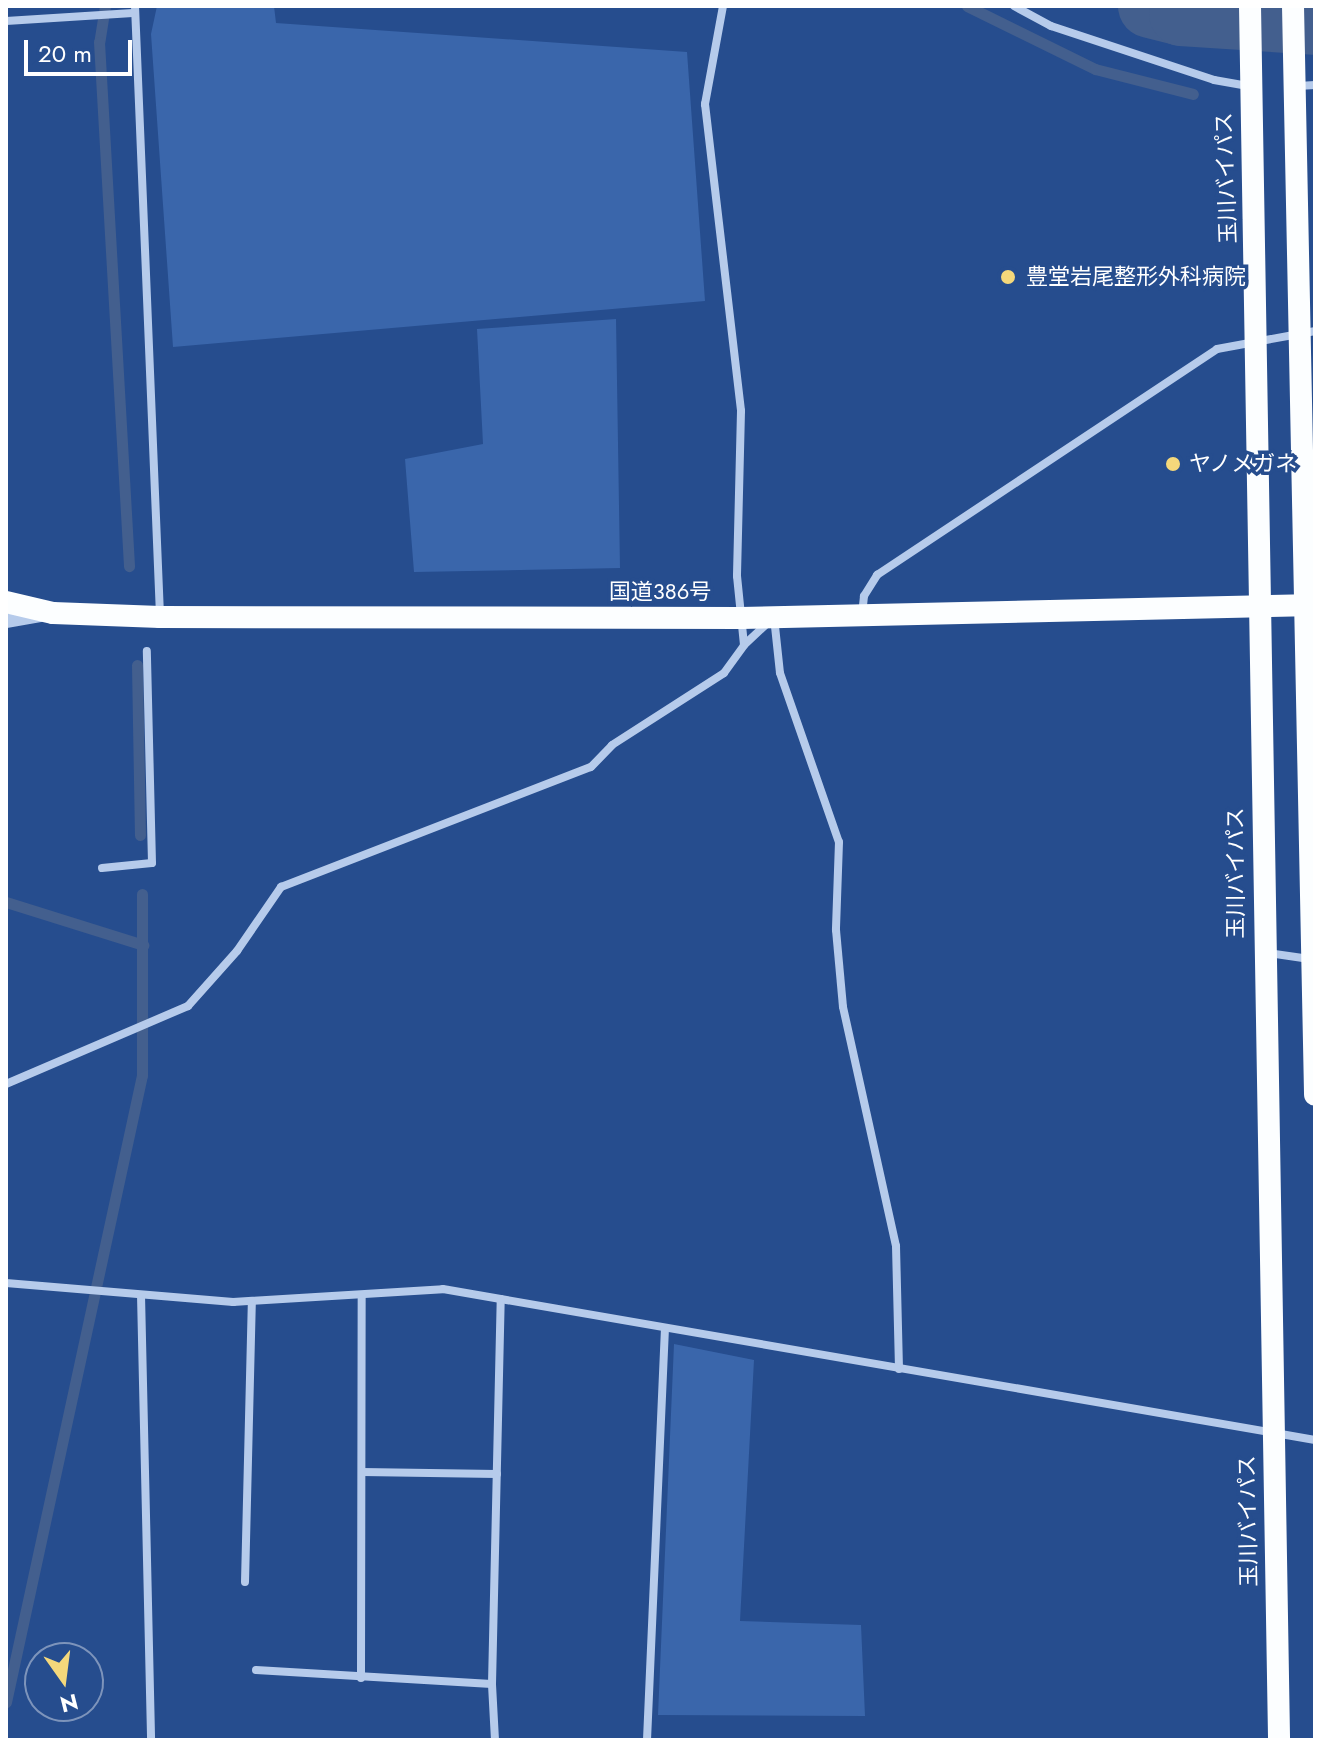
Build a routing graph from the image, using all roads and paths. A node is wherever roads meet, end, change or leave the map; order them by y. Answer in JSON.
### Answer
{"nodes":[{"id":1,"x":723,"y":6,"type":"edge"},
{"id":2,"x":1014,"y":6,"type":"edge"},
{"id":3,"x":1250,"y":6,"type":"edge"},
{"id":4,"x":1293,"y":6,"type":"edge"},
{"id":5,"x":134,"y":10,"type":"edge"},
{"id":6,"x":6,"y":21,"type":"edge"},
{"id":7,"x":1250,"y":76,"type":"junction"},
{"id":8,"x":1301,"y":80,"type":"edge"},
{"id":9,"x":1307,"y":332,"type":"edge"},
{"id":10,"x":1257,"y":340,"type":"junction"},
{"id":11,"x":6,"y":602,"type":"edge"},
{"id":12,"x":1260,"y":606,"type":"junction"},
{"id":13,"x":1309,"y":606,"type":"edge"},
{"id":14,"x":53,"y":613,"type":"junction"},
{"id":15,"x":862,"y":615,"type":"junction"},
{"id":16,"x":160,"y":617,"type":"junction"},
{"id":17,"x":774,"y":617,"type":"junction"},
{"id":18,"x":741,"y":618,"type":"junction"},
{"id":19,"x":6,"y":621,"type":"edge"},
{"id":20,"x":744,"y":645,"type":"junction"},
{"id":21,"x":147,"y":651,"type":"dead end"},
{"id":22,"x":102,"y":868,"type":"dead end"},
{"id":23,"x":1262,"y":953,"type":"junction"},
{"id":24,"x":1314,"y":959,"type":"edge"},
{"id":25,"x":6,"y":1084,"type":"edge"},
{"id":26,"x":1315,"y":1095,"type":"edge"},
{"id":27,"x":6,"y":1283,"type":"edge"},
{"id":28,"x":141,"y":1295,"type":"junction"},
{"id":29,"x":362,"y":1296,"type":"junction"},
{"id":30,"x":501,"y":1299,"type":"junction"},
{"id":31,"x":252,"y":1301,"type":"junction"},
{"id":32,"x":665,"y":1330,"type":"junction"},
{"id":33,"x":899,"y":1369,"type":"junction"},
{"id":34,"x":1272,"y":1434,"type":"junction"},
{"id":35,"x":1315,"y":1440,"type":"edge"},
{"id":36,"x":362,"y":1472,"type":"junction"},
{"id":37,"x":497,"y":1474,"type":"junction"},
{"id":38,"x":245,"y":1582,"type":"dead end"},
{"id":39,"x":256,"y":1670,"type":"dead end"},
{"id":40,"x":361,"y":1678,"type":"junction"},
{"id":41,"x":492,"y":1684,"type":"junction"},
{"id":42,"x":151,"y":1740,"type":"edge"},
{"id":43,"x":495,"y":1740,"type":"edge"},
{"id":44,"x":647,"y":1740,"type":"edge"},
{"id":45,"x":1279,"y":1740,"type":"edge"}],
"edges":[{"from":1,"to":18,"type":"street"},
{"from":2,"to":7,"type":"street"},
{"from":3,"to":7,"type":"highway","name":"玉川バイパス"},
{"from":4,"to":8,"type":"highway"},
{"from":5,"to":6,"type":"street"},
{"from":5,"to":16,"type":"street"},
{"from":7,"to":10,"type":"highway","name":"玉川バイパス"},
{"from":8,"to":9,"type":"highway"},
{"from":9,"to":10,"type":"street"},
{"from":9,"to":13,"type":"highway"},
{"from":10,"to":12,"type":"highway","name":"玉川バイパス"},
{"from":10,"to":15,"type":"street"},
{"from":11,"to":14,"type":"highway","name":"国道386号"},
{"from":12,"to":13,"type":"highway","name":"国道386号"},
{"from":12,"to":15,"type":"highway","name":"国道386号"},
{"from":12,"to":23,"type":"highway","name":"玉川バイパス"},
{"from":13,"to":24,"type":"highway"},
{"from":14,"to":16,"type":"highway","name":"国道386号"},
{"from":14,"to":19,"type":"street"},
{"from":15,"to":17,"type":"highway","name":"国道386号"},
{"from":16,"to":18,"type":"highway","name":"国道386号"},
{"from":17,"to":18,"type":"highway","name":"国道386号"},
{"from":17,"to":20,"type":"street"},
{"from":17,"to":33,"type":"street"},
{"from":18,"to":20,"type":"street"},
{"from":20,"to":25,"type":"street"},
{"from":21,"to":22,"type":"street"},
{"from":23,"to":24,"type":"street"},
{"from":23,"to":34,"type":"highway","name":"玉川バイパス"},
{"from":24,"to":26,"type":"highway"},
{"from":27,"to":28,"type":"street"},
{"from":28,"to":31,"type":"street"},
{"from":28,"to":42,"type":"street"},
{"from":29,"to":30,"type":"street"},
{"from":29,"to":31,"type":"street"},
{"from":29,"to":36,"type":"street"},
{"from":30,"to":32,"type":"street"},
{"from":30,"to":37,"type":"street"},
{"from":31,"to":38,"type":"street"},
{"from":32,"to":33,"type":"street"},
{"from":32,"to":44,"type":"street"},
{"from":33,"to":34,"type":"street"},
{"from":34,"to":35,"type":"street"},
{"from":34,"to":45,"type":"highway","name":"玉川バイパス"},
{"from":36,"to":37,"type":"street"},
{"from":36,"to":40,"type":"street"},
{"from":37,"to":41,"type":"street"},
{"from":39,"to":40,"type":"street"},
{"from":40,"to":41,"type":"street"},
{"from":41,"to":43,"type":"street"}]}
